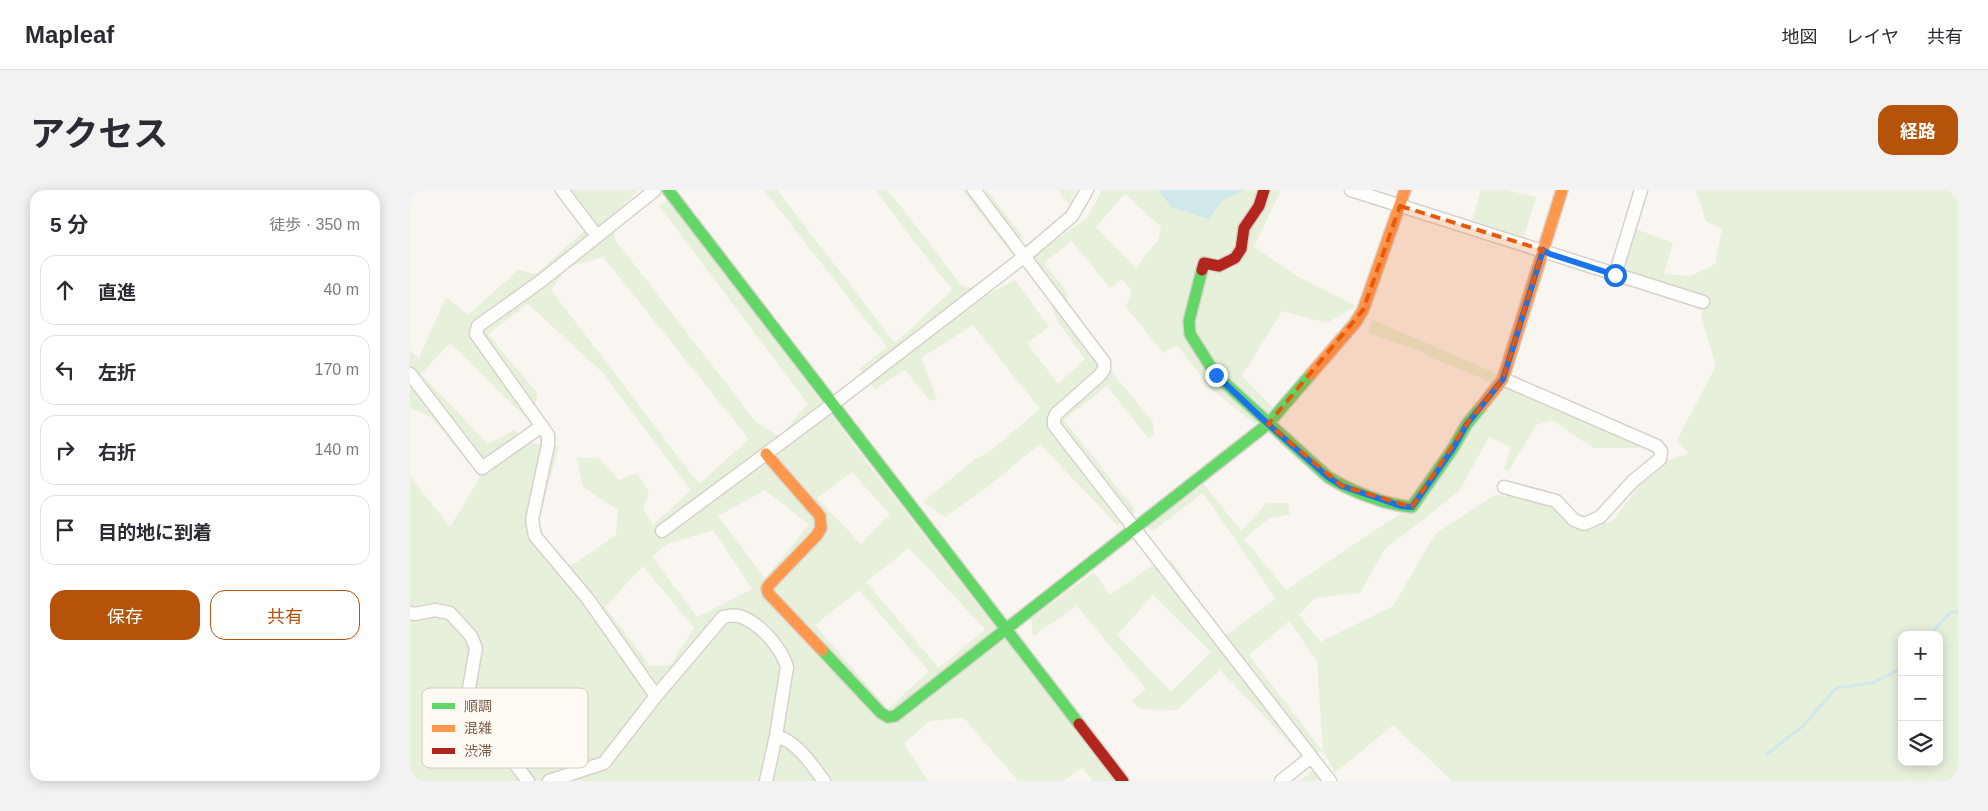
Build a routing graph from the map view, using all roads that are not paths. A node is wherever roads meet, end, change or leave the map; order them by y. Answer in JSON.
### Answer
{"nodes":[{"id":1,"x":562,"y":190,"type":"edge"},
{"id":2,"x":655,"y":190,"type":"edge"},
{"id":3,"x":668,"y":190,"type":"edge"},
{"id":4,"x":974,"y":190,"type":"edge"},
{"id":5,"x":1087,"y":190,"type":"edge"},
{"id":6,"x":1264,"y":190,"type":"edge"},
{"id":7,"x":1351,"y":190,"type":"edge"},
{"id":8,"x":1405,"y":190,"type":"edge"},
{"id":9,"x":1562,"y":190,"type":"edge"},
{"id":10,"x":1642,"y":190,"type":"edge"},
{"id":11,"x":1400,"y":206,"type":"junction"},
{"id":12,"x":597,"y":236,"type":"junction"},
{"id":13,"x":1543,"y":250,"type":"junction"},
{"id":14,"x":1025,"y":256,"type":"junction"},
{"id":15,"x":1615,"y":275,"type":"junction"},
{"id":16,"x":1703,"y":302,"type":"dead end"},
{"id":17,"x":410,"y":374,"type":"edge"},
{"id":18,"x":1503,"y":379,"type":"junction"},
{"id":19,"x":833,"y":404,"type":"junction"},
{"id":20,"x":1268,"y":424,"type":"junction"},
{"id":21,"x":542,"y":426,"type":"junction"},
{"id":22,"x":766,"y":454,"type":"junction"},
{"id":23,"x":1504,"y":487,"type":"dead end"},
{"id":24,"x":1134,"y":527,"type":"junction"},
{"id":25,"x":662,"y":531,"type":"dead end"},
{"id":26,"x":410,"y":613,"type":"edge"},
{"id":27,"x":1006,"y":629,"type":"junction"},
{"id":28,"x":469,"y":688,"type":"edge"},
{"id":29,"x":656,"y":696,"type":"junction"},
{"id":30,"x":776,"y":736,"type":"junction"},
{"id":31,"x":1311,"y":757,"type":"junction"},
{"id":32,"x":518,"y":768,"type":"edge"},
{"id":33,"x":528,"y":781,"type":"edge"},
{"id":34,"x":549,"y":781,"type":"edge"},
{"id":35,"x":766,"y":781,"type":"edge"},
{"id":36,"x":824,"y":781,"type":"edge"},
{"id":37,"x":1123,"y":781,"type":"edge"},
{"id":38,"x":1281,"y":781,"type":"edge"},
{"id":39,"x":1330,"y":781,"type":"edge"}],
"edges":[{"from":1,"to":12,"type":"street"},
{"from":2,"to":12,"type":"street"},
{"from":3,"to":19,"type":"street"},
{"from":4,"to":14,"type":"street"},
{"from":5,"to":14,"type":"street"},
{"from":6,"to":20,"type":"street"},
{"from":7,"to":11,"type":"street"},
{"from":8,"to":11,"type":"street"},
{"from":9,"to":13,"type":"street"},
{"from":10,"to":15,"type":"street"},
{"from":11,"to":13,"type":"street"},
{"from":11,"to":20,"type":"street"},
{"from":12,"to":21,"type":"street"},
{"from":13,"to":15,"type":"street"},
{"from":13,"to":18,"type":"street"},
{"from":14,"to":19,"type":"street"},
{"from":14,"to":24,"type":"street"},
{"from":15,"to":16,"type":"street"},
{"from":17,"to":21,"type":"street"},
{"from":18,"to":20,"type":"street"},
{"from":18,"to":23,"type":"street"},
{"from":19,"to":22,"type":"street"},
{"from":19,"to":27,"type":"street"},
{"from":20,"to":24,"type":"street"},
{"from":21,"to":29,"type":"street"},
{"from":22,"to":25,"type":"street"},
{"from":22,"to":27,"type":"street"},
{"from":24,"to":27,"type":"street"},
{"from":24,"to":31,"type":"street"},
{"from":26,"to":28,"type":"street"},
{"from":27,"to":37,"type":"street"},
{"from":29,"to":30,"type":"street"},
{"from":29,"to":34,"type":"street"},
{"from":30,"to":35,"type":"street"},
{"from":30,"to":36,"type":"street"},
{"from":31,"to":38,"type":"street"},
{"from":31,"to":39,"type":"street"},
{"from":32,"to":33,"type":"street"}]}
